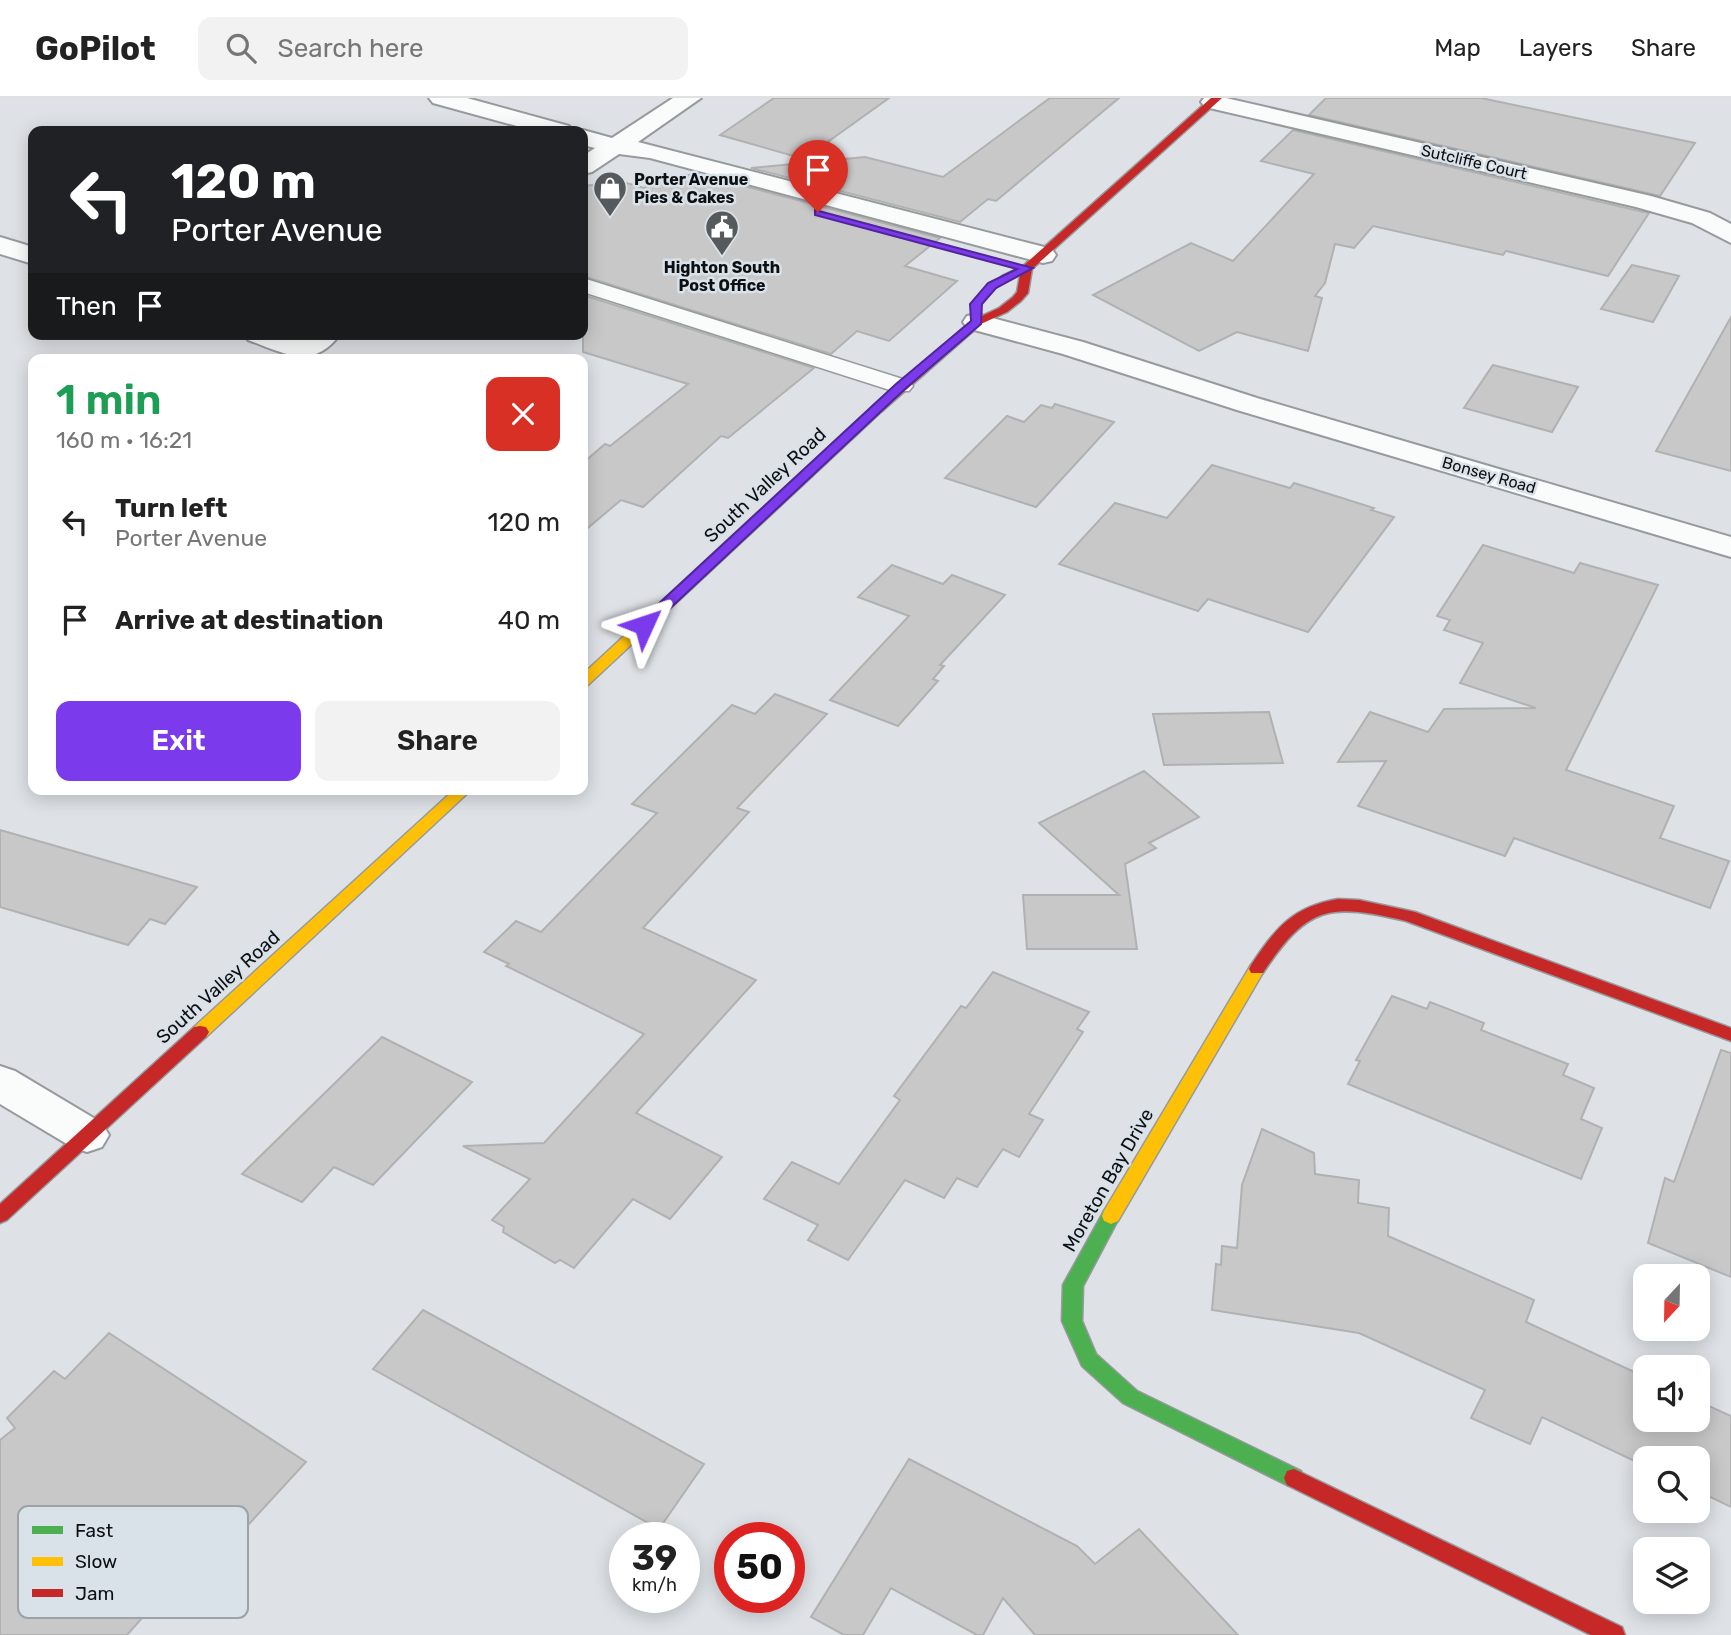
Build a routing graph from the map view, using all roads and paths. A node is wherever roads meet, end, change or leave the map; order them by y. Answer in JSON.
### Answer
{"nodes":[{"id":1,"x":441,"y":98,"type":"edge"},
{"id":2,"x":689,"y":98,"type":"edge"},
{"id":3,"x":1215,"y":100,"type":"edge"},
{"id":4,"x":543,"y":126,"type":"edge"},
{"id":5,"x":588,"y":138,"type":"edge"},
{"id":6,"x":614,"y":146,"type":"junction"},
{"id":7,"x":588,"y":164,"type":"edge"},
{"id":8,"x":1731,"y":234,"type":"edge"},
{"id":9,"x":0,"y":245,"type":"edge"},
{"id":10,"x":28,"y":254,"type":"edge"},
{"id":11,"x":1035,"y":261,"type":"junction"},
{"id":12,"x":992,"y":286,"type":"dead end"},
{"id":13,"x":588,"y":287,"type":"edge"},
{"id":14,"x":972,"y":320,"type":"junction"},
{"id":15,"x":274,"y":340,"type":"edge"},
{"id":16,"x":317,"y":340,"type":"edge"},
{"id":17,"x":901,"y":386,"type":"junction"},
{"id":18,"x":1731,"y":547,"type":"edge"},
{"id":19,"x":588,"y":677,"type":"edge"},
{"id":20,"x":458,"y":795,"type":"edge"},
{"id":21,"x":1731,"y":1035,"type":"edge"},
{"id":22,"x":0,"y":1083,"type":"edge"},
{"id":23,"x":87,"y":1135,"type":"junction"},
{"id":24,"x":0,"y":1215,"type":"edge"},
{"id":25,"x":1614,"y":1635,"type":"edge"}],
"edges":[{"from":1,"to":4,"type":"street"},
{"from":2,"to":6,"type":"street"},
{"from":3,"to":8,"type":"street","name":"Sutcliffe Court"},
{"from":3,"to":11,"type":"main road","name":"South Valley Road"},
{"from":5,"to":6,"type":"street"},
{"from":6,"to":7,"type":"street"},
{"from":6,"to":11,"type":"street"},
{"from":9,"to":10,"type":"street"},
{"from":11,"to":12,"type":"main road","name":"South Valley Road"},
{"from":11,"to":14,"type":"main road","name":"South Valley Road"},
{"from":13,"to":17,"type":"lane"},
{"from":14,"to":17,"type":"main road","name":"South Valley Road"},
{"from":14,"to":18,"type":"street","name":"Bonsey Road"},
{"from":15,"to":16,"type":"street"},
{"from":17,"to":19,"type":"main road","name":"South Valley Road"},
{"from":20,"to":23,"type":"main road","name":"South Valley Road"},
{"from":21,"to":25,"type":"main road","name":"Moreton Bay Drive"},
{"from":22,"to":23,"type":"street"},
{"from":23,"to":24,"type":"main road","name":"South Valley Road"}]}
